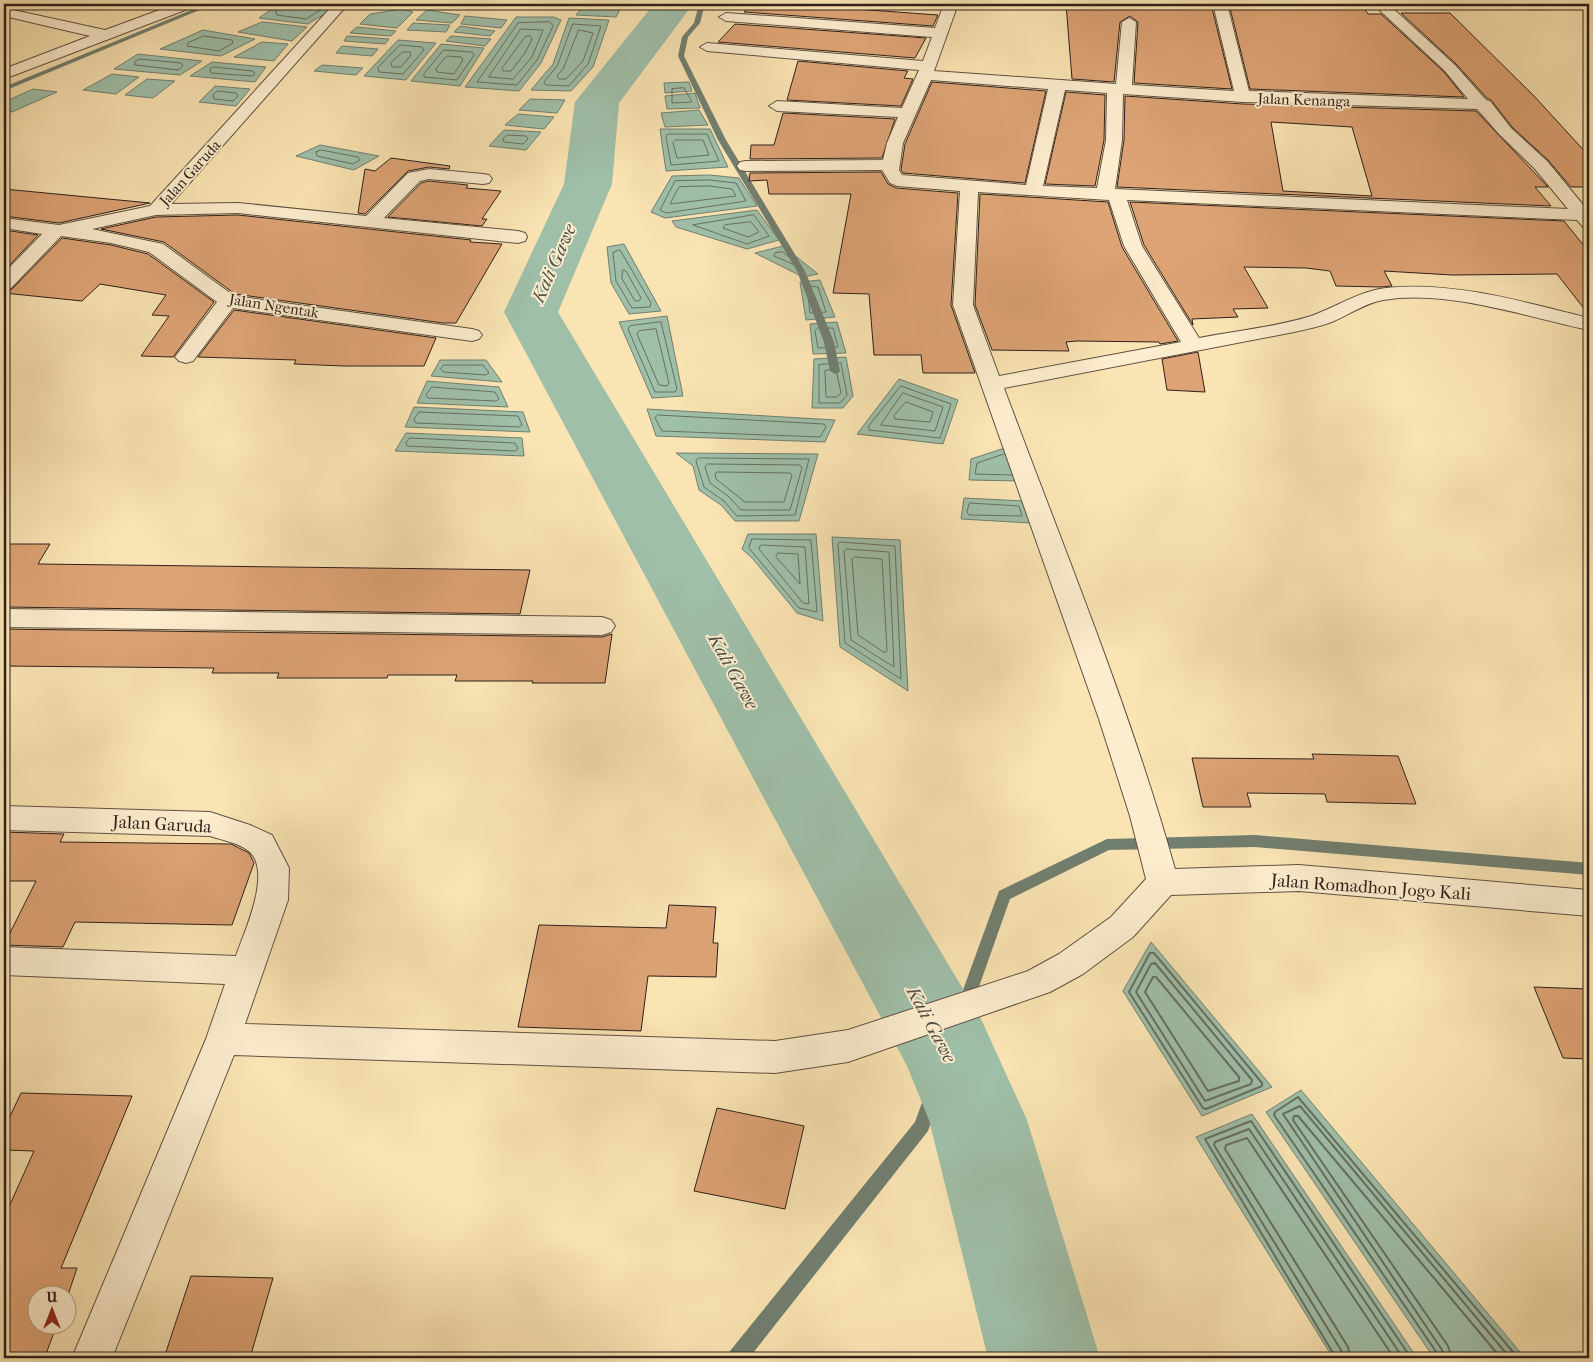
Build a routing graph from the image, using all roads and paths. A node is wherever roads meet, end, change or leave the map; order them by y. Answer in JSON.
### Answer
{"nodes":[{"id":1,"x":188,"y":4,"type":"edge"},
{"id":2,"x":341,"y":4,"type":"edge"},
{"id":3,"x":951,"y":4,"type":"edge"},
{"id":4,"x":1220,"y":4,"type":"edge"},
{"id":5,"x":1380,"y":4,"type":"edge"},
{"id":6,"x":1513,"y":4,"type":"edge"},
{"id":7,"x":1559,"y":4,"type":"edge"},
{"id":8,"x":836,"y":11,"type":"dead end"},
{"id":9,"x":4,"y":12,"type":"edge"},
{"id":10,"x":726,"y":17,"type":"dead end"},
{"id":11,"x":1129,"y":22,"type":"dead end"},
{"id":12,"x":827,"y":24,"type":"junction"},
{"id":13,"x":940,"y":33,"type":"junction"},
{"id":14,"x":106,"y":35,"type":"junction"},
{"id":15,"x":707,"y":47,"type":"dead end"},
{"id":16,"x":926,"y":70,"type":"junction"},
{"id":17,"x":4,"y":74,"type":"edge"},
{"id":18,"x":1057,"y":86,"type":"junction"},
{"id":19,"x":1120,"y":89,"type":"junction"},
{"id":20,"x":1244,"y":97,"type":"junction"},
{"id":21,"x":1484,"y":104,"type":"junction"},
{"id":22,"x":777,"y":106,"type":"dead end"},
{"id":23,"x":907,"y":113,"type":"junction"},
{"id":24,"x":890,"y":165,"type":"junction"},
{"id":25,"x":746,"y":166,"type":"dead end"},
{"id":26,"x":483,"y":179,"type":"dead end"},
{"id":27,"x":969,"y":186,"type":"junction"},
{"id":28,"x":1033,"y":191,"type":"junction"},
{"id":29,"x":1111,"y":194,"type":"junction"},
{"id":30,"x":156,"y":210,"type":"junction"},
{"id":31,"x":1585,"y":219,"type":"edge"},
{"id":32,"x":370,"y":222,"type":"junction"},
{"id":33,"x":4,"y":223,"type":"edge"},
{"id":34,"x":55,"y":230,"type":"junction"},
{"id":35,"x":518,"y":237,"type":"dead end"},
{"id":36,"x":4,"y":284,"type":"edge"},
{"id":37,"x":228,"y":301,"type":"junction"},
{"id":38,"x":1589,"y":324,"type":"edge"},
{"id":39,"x":472,"y":335,"type":"dead end"},
{"id":40,"x":1193,"y":345,"type":"junction"},
{"id":41,"x":186,"y":357,"type":"dead end"},
{"id":42,"x":990,"y":384,"type":"junction"},
{"id":43,"x":4,"y":618,"type":"edge"},
{"id":44,"x":602,"y":626,"type":"dead end"},
{"id":45,"x":4,"y":818,"type":"edge"},
{"id":46,"x":1161,"y":875,"type":"junction"},
{"id":47,"x":1589,"y":903,"type":"edge"},
{"id":48,"x":4,"y":961,"type":"edge"},
{"id":49,"x":246,"y":971,"type":"junction"},
{"id":50,"x":224,"y":1039,"type":"junction"},
{"id":51,"x":92,"y":1358,"type":"edge"}],
"edges":[{"from":1,"to":14,"type":"street"},
{"from":2,"to":30,"type":"street","name":"Jalan Garuda"},
{"from":3,"to":13,"type":"street"},
{"from":4,"to":20,"type":"street"},
{"from":5,"to":21,"type":"street"},
{"from":6,"to":7,"type":"street"},
{"from":8,"to":12,"type":"street"},
{"from":9,"to":14,"type":"street"},
{"from":10,"to":12,"type":"street"},
{"from":11,"to":19,"type":"street"},
{"from":12,"to":13,"type":"street"},
{"from":13,"to":16,"type":"street"},
{"from":14,"to":17,"type":"street"},
{"from":15,"to":16,"type":"street","name":"Jalan Kenanga"},
{"from":16,"to":18,"type":"street","name":"Jalan Kenanga"},
{"from":16,"to":23,"type":"street"},
{"from":18,"to":19,"type":"street","name":"Jalan Kenanga"},
{"from":18,"to":28,"type":"street"},
{"from":19,"to":20,"type":"street","name":"Jalan Kenanga"},
{"from":19,"to":29,"type":"street"},
{"from":20,"to":21,"type":"street","name":"Jalan Kenanga"},
{"from":21,"to":31,"type":"street"},
{"from":22,"to":23,"type":"street"},
{"from":23,"to":24,"type":"street"},
{"from":24,"to":25,"type":"street"},
{"from":24,"to":27,"type":"street"},
{"from":26,"to":32,"type":"street"},
{"from":27,"to":28,"type":"street"},
{"from":27,"to":42,"type":"street"},
{"from":28,"to":29,"type":"street"},
{"from":29,"to":31,"type":"street"},
{"from":29,"to":40,"type":"street"},
{"from":30,"to":32,"type":"street"},
{"from":30,"to":34,"type":"street","name":"Jalan Garuda"},
{"from":32,"to":35,"type":"street"},
{"from":33,"to":34,"type":"street","name":"Jalan Ngentak"},
{"from":34,"to":36,"type":"street"},
{"from":34,"to":37,"type":"street","name":"Jalan Ngentak"},
{"from":37,"to":39,"type":"street","name":"Jalan Ngentak"},
{"from":37,"to":41,"type":"street"},
{"from":38,"to":40,"type":"street"},
{"from":40,"to":42,"type":"street"},
{"from":42,"to":46,"type":"street"},
{"from":43,"to":44,"type":"street"},
{"from":45,"to":49,"type":"street","name":"Jalan Garuda"},
{"from":46,"to":47,"type":"street","name":"Jalan Romadhon Jogo Kali"},
{"from":46,"to":50,"type":"street"},
{"from":48,"to":49,"type":"street"},
{"from":49,"to":50,"type":"street","name":"Jalan Garuda"},
{"from":50,"to":51,"type":"street","name":"Jalan Garuda"}]}
